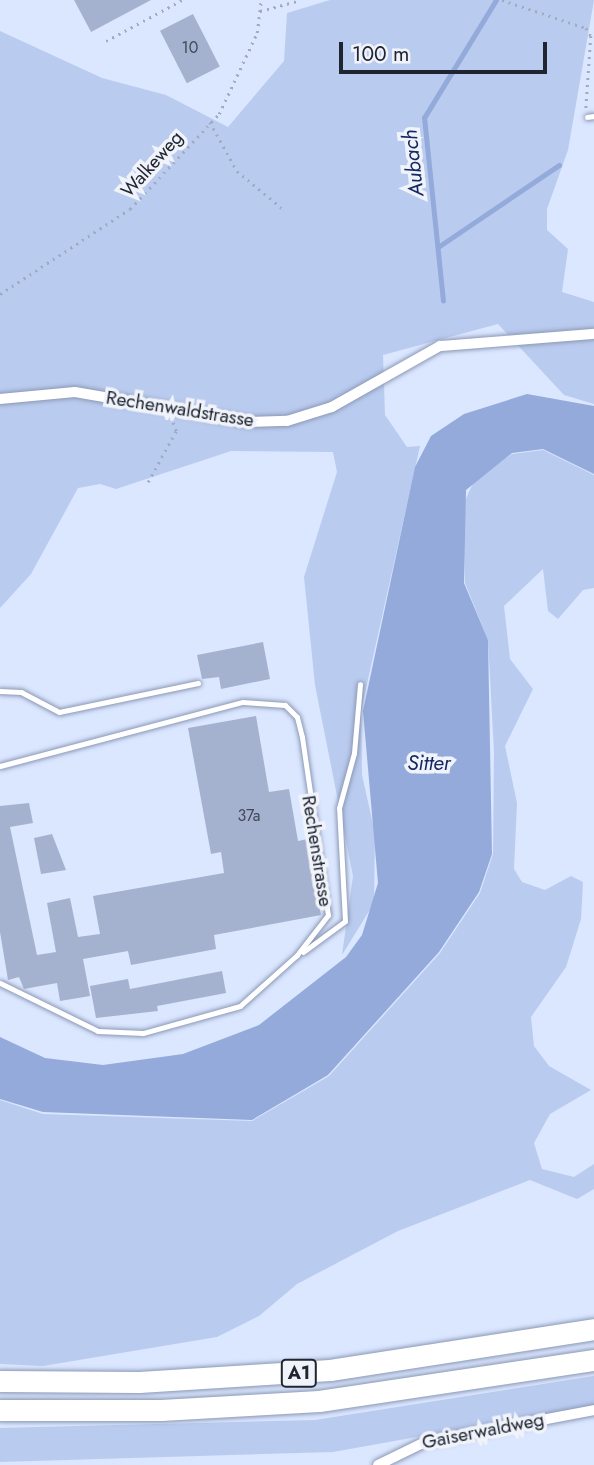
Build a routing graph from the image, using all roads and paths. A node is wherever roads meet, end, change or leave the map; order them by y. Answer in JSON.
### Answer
{"nodes":[{"id":1,"x":182,"y":0,"type":"edge"},
{"id":2,"x":261,"y":0,"type":"edge"},
{"id":3,"x":301,"y":0,"type":"edge"},
{"id":4,"x":502,"y":0,"type":"edge"},
{"id":5,"x":260,"y":11,"type":"junction"},
{"id":6,"x":106,"y":41,"type":"dead end"},
{"id":7,"x":591,"y":117,"type":"edge"},
{"id":8,"x":210,"y":122,"type":"junction"},
{"id":9,"x":283,"y":209,"type":"dead end"},
{"id":10,"x":0,"y":294,"type":"edge"},
{"id":11,"x":594,"y":334,"type":"edge"},
{"id":12,"x":0,"y":399,"type":"edge"},
{"id":13,"x":167,"y":407,"type":"junction"},
{"id":14,"x":148,"y":482,"type":"dead end"},
{"id":15,"x":198,"y":683,"type":"dead end"},
{"id":16,"x":360,"y":684,"type":"dead end"},
{"id":17,"x":0,"y":691,"type":"edge"},
{"id":18,"x":0,"y":766,"type":"edge"},
{"id":19,"x":297,"y":956,"type":"junction"},
{"id":20,"x":0,"y":983,"type":"edge"},
{"id":21,"x":591,"y":1329,"type":"edge"},
{"id":22,"x":594,"y":1360,"type":"edge"},
{"id":23,"x":0,"y":1381,"type":"edge"},
{"id":24,"x":0,"y":1410,"type":"edge"},
{"id":25,"x":594,"y":1410,"type":"edge"},
{"id":26,"x":378,"y":1465,"type":"edge"}],
"edges":[{"from":1,"to":6,"type":"path"},
{"from":2,"to":5,"type":"path","name":"Walkeweg"},
{"from":3,"to":5,"type":"path"},
{"from":4,"to":7,"type":"path"},
{"from":5,"to":8,"type":"path","name":"Walkeweg"},
{"from":8,"to":9,"type":"path"},
{"from":8,"to":10,"type":"path","name":"Walkeweg"},
{"from":11,"to":13,"type":"street","name":"Rechenwaldstrasse"},
{"from":12,"to":13,"type":"street","name":"Rechenwaldstrasse"},
{"from":13,"to":14,"type":"path"},
{"from":15,"to":17,"type":"lane"},
{"from":16,"to":19,"type":"lane"},
{"from":18,"to":19,"type":"lane","name":"Rechenstrasse"},
{"from":19,"to":20,"type":"lane","name":"Rechenstrasse"},
{"from":21,"to":23,"type":"highway","number":"A1"},
{"from":22,"to":24,"type":"highway","number":"A1"},
{"from":25,"to":26,"type":"street","name":"Gaiserwaldweg"}]}
